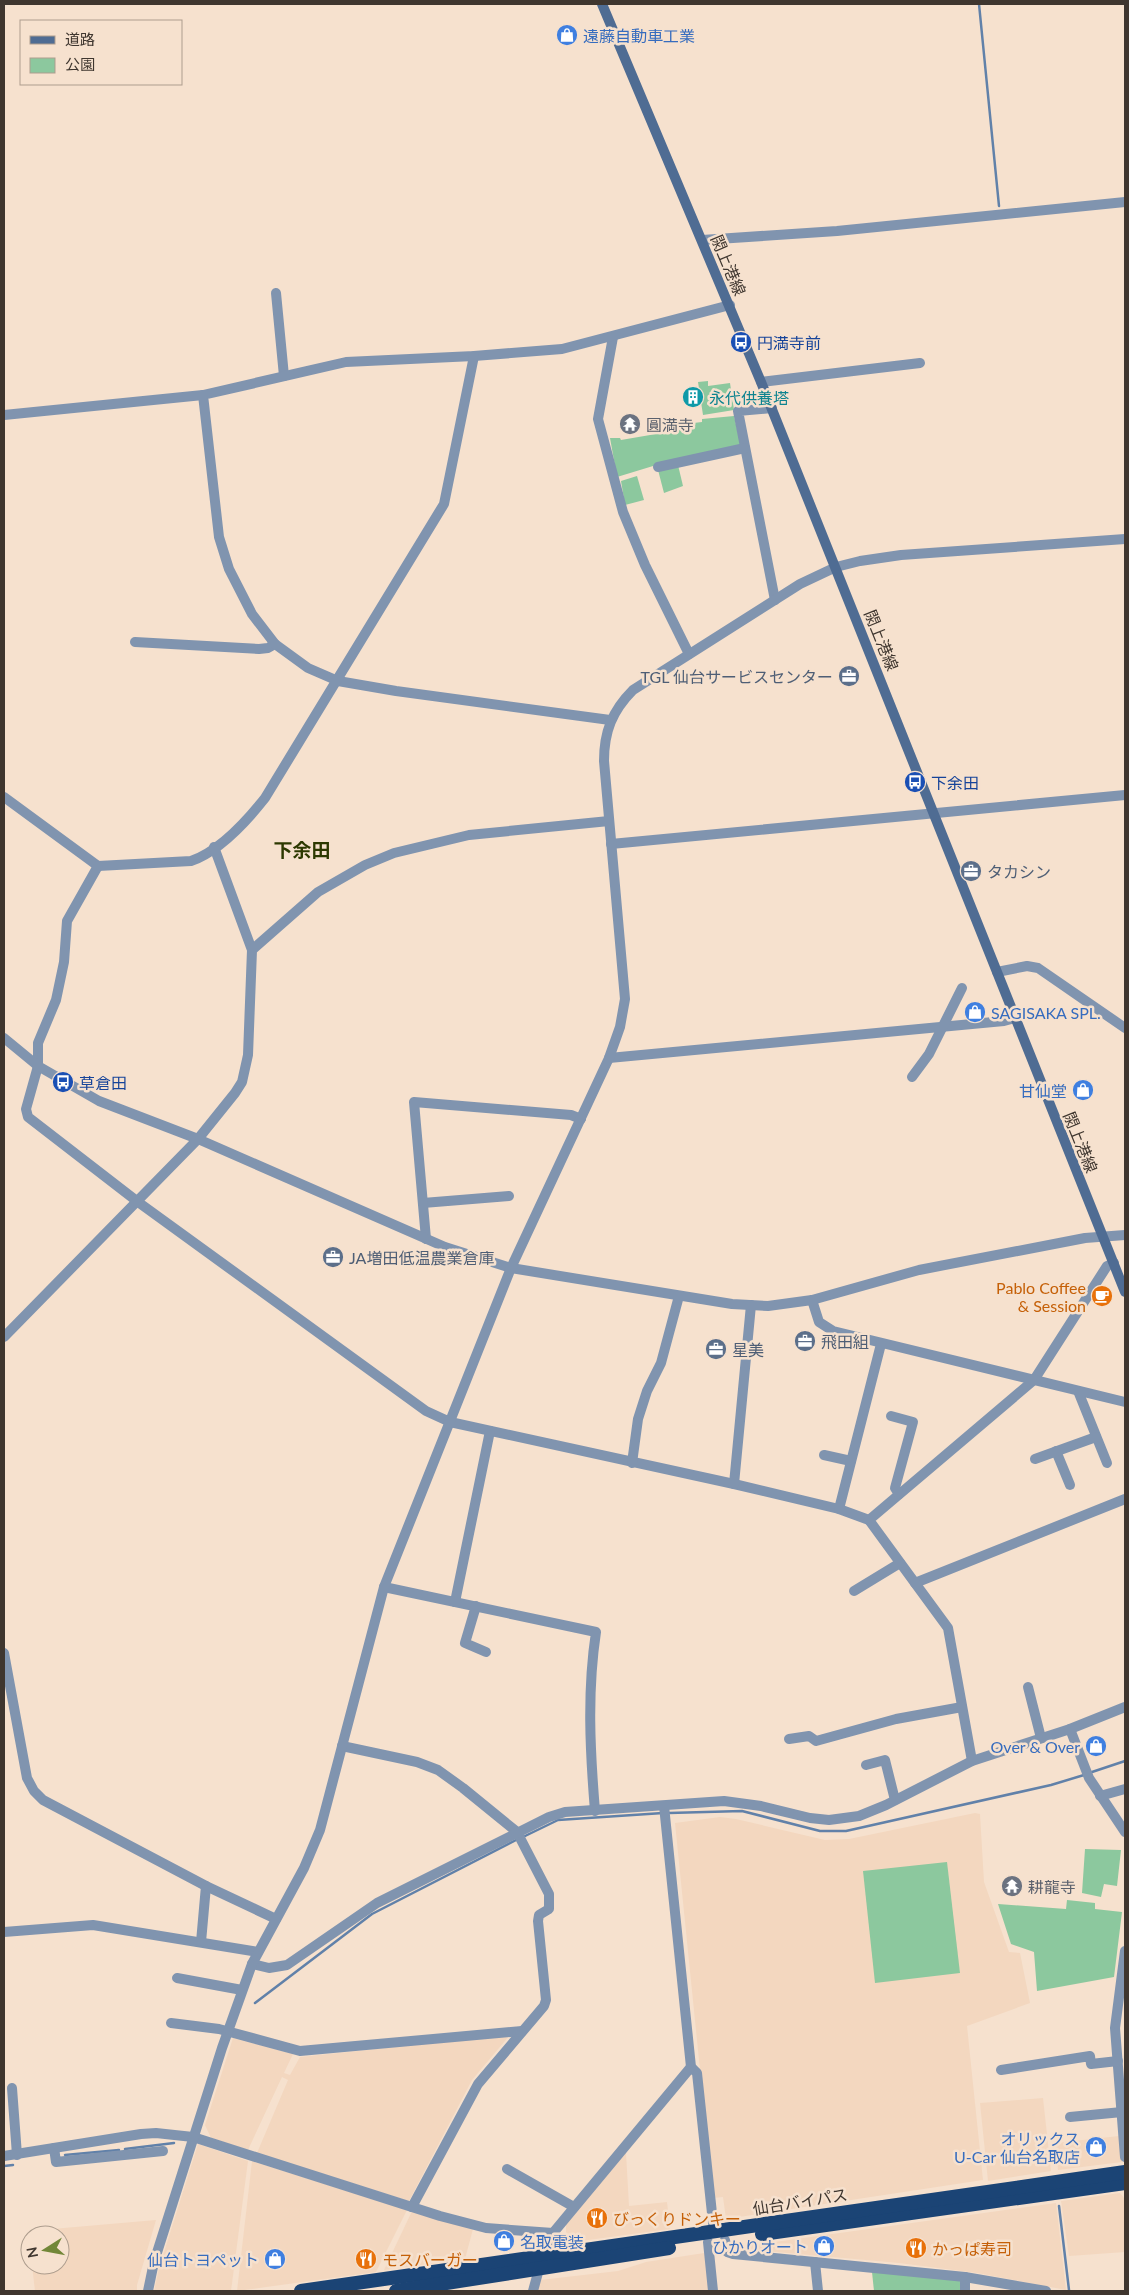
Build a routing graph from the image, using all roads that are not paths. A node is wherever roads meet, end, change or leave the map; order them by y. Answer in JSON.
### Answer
{"nodes":[{"id":1,"x":602,"y":4,"type":"edge"},
{"id":2,"x":1125,"y":202,"type":"edge"},
{"id":3,"x":702,"y":240,"type":"junction"},
{"id":4,"x":276,"y":293,"type":"dead end"},
{"id":5,"x":730,"y":305,"type":"junction"},
{"id":6,"x":613,"y":337,"type":"junction"},
{"id":7,"x":474,"y":356,"type":"junction"},
{"id":8,"x":920,"y":363,"type":"dead end"},
{"id":9,"x":284,"y":376,"type":"junction"},
{"id":10,"x":761,"y":382,"type":"junction"},
{"id":11,"x":203,"y":395,"type":"junction"},
{"id":12,"x":772,"y":408,"type":"junction"},
{"id":13,"x":4,"y":415,"type":"edge"},
{"id":14,"x":746,"y":448,"type":"junction"},
{"id":15,"x":658,"y":466,"type":"dead end"},
{"id":16,"x":1125,"y":539,"type":"edge"},
{"id":17,"x":836,"y":567,"type":"junction"},
{"id":18,"x":775,"y":600,"type":"junction"},
{"id":19,"x":135,"y":642,"type":"dead end"},
{"id":20,"x":273,"y":645,"type":"junction"},
{"id":21,"x":689,"y":654,"type":"junction"},
{"id":22,"x":338,"y":681,"type":"junction"},
{"id":23,"x":610,"y":720,"type":"junction"},
{"id":24,"x":1125,"y":795,"type":"edge"},
{"id":25,"x":4,"y":797,"type":"edge"},
{"id":26,"x":933,"y":812,"type":"junction"},
{"id":27,"x":609,"y":821,"type":"junction"},
{"id":28,"x":611,"y":844,"type":"junction"},
{"id":29,"x":214,"y":847,"type":"junction"},
{"id":30,"x":98,"y":866,"type":"junction"},
{"id":31,"x":252,"y":950,"type":"junction"},
{"id":32,"x":997,"y":972,"type":"junction"},
{"id":33,"x":962,"y":988,"type":"dead end"},
{"id":34,"x":1015,"y":1018,"type":"junction"},
{"id":35,"x":944,"y":1025,"type":"junction"},
{"id":36,"x":1125,"y":1028,"type":"edge"},
{"id":37,"x":4,"y":1038,"type":"edge"},
{"id":38,"x":609,"y":1058,"type":"junction"},
{"id":39,"x":38,"y":1066,"type":"junction"},
{"id":40,"x":912,"y":1076,"type":"dead end"},
{"id":41,"x":581,"y":1119,"type":"junction"},
{"id":42,"x":198,"y":1139,"type":"junction"},
{"id":43,"x":509,"y":1196,"type":"dead end"},
{"id":44,"x":138,"y":1202,"type":"junction"},
{"id":45,"x":423,"y":1203,"type":"junction"},
{"id":46,"x":1125,"y":1235,"type":"edge"},
{"id":47,"x":1103,"y":1237,"type":"junction"},
{"id":48,"x":426,"y":1239,"type":"junction"},
{"id":49,"x":1114,"y":1263,"type":"junction"},
{"id":50,"x":511,"y":1268,"type":"junction"},
{"id":51,"x":1125,"y":1292,"type":"edge"},
{"id":52,"x":679,"y":1296,"type":"junction"},
{"id":53,"x":812,"y":1300,"type":"junction"},
{"id":54,"x":751,"y":1305,"type":"junction"},
{"id":55,"x":4,"y":1337,"type":"edge"},
{"id":56,"x":881,"y":1344,"type":"junction"},
{"id":57,"x":1034,"y":1380,"type":"junction"},
{"id":58,"x":1078,"y":1391,"type":"junction"},
{"id":59,"x":1125,"y":1402,"type":"edge"},
{"id":60,"x":891,"y":1416,"type":"dead end"},
{"id":61,"x":450,"y":1422,"type":"junction"},
{"id":62,"x":490,"y":1430,"type":"junction"},
{"id":63,"x":1096,"y":1436,"type":"junction"},
{"id":64,"x":1056,"y":1451,"type":"junction"},
{"id":65,"x":824,"y":1455,"type":"dead end"},
{"id":66,"x":1035,"y":1459,"type":"dead end"},
{"id":67,"x":851,"y":1462,"type":"junction"},
{"id":68,"x":632,"y":1463,"type":"junction"},
{"id":69,"x":1107,"y":1464,"type":"dead end"},
{"id":70,"x":734,"y":1484,"type":"junction"},
{"id":71,"x":1070,"y":1485,"type":"dead end"},
{"id":72,"x":900,"y":1494,"type":"junction"},
{"id":73,"x":1125,"y":1499,"type":"edge"},
{"id":74,"x":839,"y":1509,"type":"junction"},
{"id":75,"x":869,"y":1520,"type":"junction"},
{"id":76,"x":900,"y":1563,"type":"junction"},
{"id":77,"x":915,"y":1583,"type":"junction"},
{"id":78,"x":384,"y":1588,"type":"junction"},
{"id":79,"x":854,"y":1591,"type":"dead end"},
{"id":80,"x":455,"y":1602,"type":"junction"},
{"id":81,"x":476,"y":1606,"type":"junction"},
{"id":82,"x":4,"y":1652,"type":"edge"},
{"id":83,"x":486,"y":1652,"type":"dead end"},
{"id":84,"x":1028,"y":1687,"type":"dead end"},
{"id":85,"x":962,"y":1707,"type":"junction"},
{"id":86,"x":1125,"y":1707,"type":"edge"},
{"id":87,"x":1070,"y":1729,"type":"junction"},
{"id":88,"x":1040,"y":1738,"type":"junction"},
{"id":89,"x":789,"y":1739,"type":"dead end"},
{"id":90,"x":342,"y":1746,"type":"junction"},
{"id":91,"x":972,"y":1761,"type":"junction"},
{"id":92,"x":866,"y":1765,"type":"dead end"},
{"id":93,"x":1125,"y":1789,"type":"edge"},
{"id":94,"x":1100,"y":1796,"type":"junction"},
{"id":95,"x":896,"y":1800,"type":"junction"},
{"id":96,"x":665,"y":1810,"type":"junction"},
{"id":97,"x":595,"y":1811,"type":"junction"},
{"id":98,"x":1125,"y":1832,"type":"edge"},
{"id":99,"x":519,"y":1837,"type":"junction"},
{"id":100,"x":206,"y":1886,"type":"junction"},
{"id":101,"x":276,"y":1919,"type":"junction"},
{"id":102,"x":4,"y":1932,"type":"edge"},
{"id":103,"x":201,"y":1942,"type":"junction"},
{"id":104,"x":1125,"y":1951,"type":"edge"},
{"id":105,"x":258,"y":1952,"type":"junction"},
{"id":106,"x":252,"y":1964,"type":"junction"},
{"id":107,"x":177,"y":1978,"type":"dead end"},
{"id":108,"x":242,"y":1990,"type":"junction"},
{"id":109,"x":171,"y":2023,"type":"dead end"},
{"id":110,"x":522,"y":2031,"type":"junction"},
{"id":111,"x":227,"y":2033,"type":"junction"},
{"id":112,"x":1118,"y":2061,"type":"junction"},
{"id":113,"x":691,"y":2067,"type":"junction"},
{"id":114,"x":1001,"y":2070,"type":"dead end"},
{"id":115,"x":12,"y":2088,"type":"dead end"},
{"id":116,"x":1122,"y":2112,"type":"junction"},
{"id":117,"x":1070,"y":2117,"type":"dead end"},
{"id":118,"x":193,"y":2137,"type":"junction"},
{"id":119,"x":54,"y":2148,"type":"junction"},
{"id":120,"x":163,"y":2151,"type":"dead end"},
{"id":121,"x":17,"y":2155,"type":"junction"},
{"id":122,"x":4,"y":2156,"type":"edge"},
{"id":123,"x":1125,"y":2157,"type":"edge"},
{"id":124,"x":507,"y":2169,"type":"dead end"},
{"id":125,"x":1125,"y":2172,"type":"edge"},
{"id":126,"x":1125,"y":2183,"type":"edge"},
{"id":127,"x":412,"y":2207,"type":"junction"},
{"id":128,"x":574,"y":2207,"type":"junction"},
{"id":129,"x":553,"y":2233,"type":"junction"},
{"id":130,"x":715,"y":2238,"type":"junction"},
{"id":131,"x":546,"y":2257,"type":"junction"},
{"id":132,"x":815,"y":2262,"type":"junction"},
{"id":133,"x":539,"y":2269,"type":"junction"},
{"id":134,"x":965,"y":2277,"type":"junction"},
{"id":135,"x":428,"y":2284,"type":"edge"},
{"id":136,"x":148,"y":2291,"type":"edge"},
{"id":137,"x":301,"y":2291,"type":"edge"},
{"id":138,"x":396,"y":2291,"type":"edge"},
{"id":139,"x":533,"y":2291,"type":"edge"},
{"id":140,"x":713,"y":2291,"type":"edge"},
{"id":141,"x":818,"y":2291,"type":"edge"},
{"id":142,"x":965,"y":2291,"type":"edge"},
{"id":143,"x":1046,"y":2291,"type":"edge"}],
"edges":[{"from":1,"to":3,"type":"main road","name":"閖上港線"},
{"from":2,"to":3,"type":"street"},
{"from":3,"to":5,"type":"main road","name":"閖上港線"},
{"from":4,"to":9,"type":"street"},
{"from":5,"to":6,"type":"street"},
{"from":5,"to":10,"type":"main road","name":"閖上港線"},
{"from":6,"to":7,"type":"street"},
{"from":6,"to":21,"type":"street"},
{"from":7,"to":9,"type":"street"},
{"from":7,"to":22,"type":"street"},
{"from":8,"to":10,"type":"street"},
{"from":9,"to":11,"type":"street"},
{"from":10,"to":12,"type":"main road","name":"閖上港線"},
{"from":11,"to":13,"type":"street"},
{"from":11,"to":20,"type":"street"},
{"from":12,"to":14,"type":"street"},
{"from":12,"to":17,"type":"main road","name":"閖上港線"},
{"from":14,"to":15,"type":"street"},
{"from":14,"to":18,"type":"street"},
{"from":16,"to":17,"type":"street"},
{"from":17,"to":18,"type":"street"},
{"from":17,"to":26,"type":"main road","name":"閖上港線"},
{"from":18,"to":21,"type":"street"},
{"from":19,"to":20,"type":"street"},
{"from":20,"to":22,"type":"street"},
{"from":21,"to":23,"type":"street"},
{"from":22,"to":23,"type":"street"},
{"from":22,"to":29,"type":"street"},
{"from":23,"to":27,"type":"street"},
{"from":24,"to":26,"type":"street"},
{"from":25,"to":30,"type":"street"},
{"from":26,"to":28,"type":"street"},
{"from":26,"to":32,"type":"main road","name":"閖上港線"},
{"from":27,"to":28,"type":"street"},
{"from":27,"to":31,"type":"street"},
{"from":28,"to":38,"type":"street"},
{"from":29,"to":30,"type":"street"},
{"from":29,"to":31,"type":"street"},
{"from":30,"to":39,"type":"street"},
{"from":31,"to":42,"type":"street"},
{"from":32,"to":34,"type":"main road","name":"閖上港線"},
{"from":32,"to":36,"type":"street"},
{"from":33,"to":35,"type":"street"},
{"from":34,"to":35,"type":"street"},
{"from":34,"to":47,"type":"main road","name":"閖上港線"},
{"from":35,"to":38,"type":"street"},
{"from":35,"to":40,"type":"street"},
{"from":37,"to":39,"type":"street"},
{"from":38,"to":41,"type":"street"},
{"from":39,"to":42,"type":"street"},
{"from":39,"to":44,"type":"street"},
{"from":41,"to":45,"type":"street"},
{"from":41,"to":50,"type":"street"},
{"from":42,"to":44,"type":"street"},
{"from":42,"to":48,"type":"street"},
{"from":43,"to":45,"type":"street"},
{"from":44,"to":55,"type":"street"},
{"from":44,"to":61,"type":"street"},
{"from":45,"to":48,"type":"street"},
{"from":46,"to":47,"type":"street"},
{"from":47,"to":49,"type":"main road","name":"閖上港線"},
{"from":47,"to":53,"type":"street"},
{"from":48,"to":50,"type":"street"},
{"from":49,"to":51,"type":"main road","name":"閖上港線"},
{"from":49,"to":57,"type":"street"},
{"from":50,"to":52,"type":"street"},
{"from":50,"to":61,"type":"street"},
{"from":52,"to":54,"type":"street"},
{"from":52,"to":68,"type":"street"},
{"from":53,"to":54,"type":"street"},
{"from":53,"to":56,"type":"street"},
{"from":54,"to":70,"type":"street"},
{"from":56,"to":57,"type":"street"},
{"from":56,"to":67,"type":"street"},
{"from":57,"to":58,"type":"street"},
{"from":57,"to":72,"type":"street"},
{"from":58,"to":59,"type":"street"},
{"from":58,"to":63,"type":"street"},
{"from":60,"to":72,"type":"street"},
{"from":61,"to":62,"type":"street"},
{"from":61,"to":78,"type":"street"},
{"from":62,"to":68,"type":"street"},
{"from":62,"to":80,"type":"street"},
{"from":63,"to":64,"type":"street"},
{"from":63,"to":69,"type":"street"},
{"from":64,"to":66,"type":"street"},
{"from":64,"to":71,"type":"street"},
{"from":65,"to":67,"type":"street"},
{"from":67,"to":74,"type":"street"},
{"from":68,"to":70,"type":"street"},
{"from":70,"to":74,"type":"street"},
{"from":72,"to":75,"type":"street"},
{"from":73,"to":77,"type":"street"},
{"from":74,"to":75,"type":"street"},
{"from":75,"to":76,"type":"street"},
{"from":76,"to":77,"type":"street"},
{"from":76,"to":79,"type":"street"},
{"from":77,"to":85,"type":"street"},
{"from":78,"to":80,"type":"street"},
{"from":78,"to":90,"type":"street"},
{"from":80,"to":81,"type":"street"},
{"from":81,"to":83,"type":"street"},
{"from":81,"to":97,"type":"street"},
{"from":82,"to":100,"type":"street"},
{"from":84,"to":88,"type":"street"},
{"from":85,"to":89,"type":"street"},
{"from":85,"to":91,"type":"street"},
{"from":86,"to":87,"type":"street"},
{"from":87,"to":88,"type":"street"},
{"from":87,"to":94,"type":"street"},
{"from":88,"to":91,"type":"street"},
{"from":90,"to":99,"type":"street"},
{"from":90,"to":101,"type":"street"},
{"from":91,"to":95,"type":"street"},
{"from":92,"to":95,"type":"street"},
{"from":93,"to":94,"type":"street"},
{"from":94,"to":98,"type":"street"},
{"from":95,"to":96,"type":"street"},
{"from":96,"to":97,"type":"street"},
{"from":96,"to":113,"type":"street"},
{"from":97,"to":99,"type":"street"},
{"from":99,"to":106,"type":"street"},
{"from":99,"to":110,"type":"street"},
{"from":100,"to":101,"type":"street"},
{"from":100,"to":103,"type":"street"},
{"from":101,"to":105,"type":"street"},
{"from":102,"to":103,"type":"street"},
{"from":103,"to":105,"type":"street"},
{"from":104,"to":112,"type":"street"},
{"from":105,"to":106,"type":"street"},
{"from":106,"to":108,"type":"street"},
{"from":107,"to":108,"type":"street"},
{"from":108,"to":111,"type":"street"},
{"from":109,"to":111,"type":"street"},
{"from":110,"to":111,"type":"street"},
{"from":110,"to":127,"type":"street"},
{"from":111,"to":118,"type":"street"},
{"from":112,"to":114,"type":"street"},
{"from":112,"to":116,"type":"street"},
{"from":113,"to":128,"type":"street"},
{"from":113,"to":130,"type":"street"},
{"from":115,"to":121,"type":"street"},
{"from":116,"to":117,"type":"street"},
{"from":116,"to":123,"type":"street"},
{"from":118,"to":119,"type":"street"},
{"from":118,"to":127,"type":"street"},
{"from":118,"to":136,"type":"street"},
{"from":119,"to":120,"type":"street"},
{"from":119,"to":121,"type":"street"},
{"from":121,"to":122,"type":"street"},
{"from":124,"to":128,"type":"street"},
{"from":125,"to":130,"type":"highway","name":"仙台バイパス"},
{"from":126,"to":130,"type":"highway","name":"仙台バイパス"},
{"from":127,"to":129,"type":"street"},
{"from":128,"to":129,"type":"street"},
{"from":129,"to":131,"type":"street"},
{"from":130,"to":131,"type":"highway","name":"仙台バイパス"},
{"from":130,"to":132,"type":"street"},
{"from":130,"to":133,"type":"highway","name":"仙台バイパス"},
{"from":130,"to":140,"type":"street"},
{"from":131,"to":135,"type":"highway","name":"仙台バイパス"},
{"from":132,"to":134,"type":"street"},
{"from":132,"to":141,"type":"street"},
{"from":133,"to":135,"type":"highway","name":"仙台バイパス"},
{"from":133,"to":139,"type":"street"},
{"from":134,"to":142,"type":"street"},
{"from":134,"to":143,"type":"street"},
{"from":135,"to":137,"type":"highway","name":"仙台バイパス"},
{"from":135,"to":138,"type":"highway","name":"仙台バイパス"}]}
